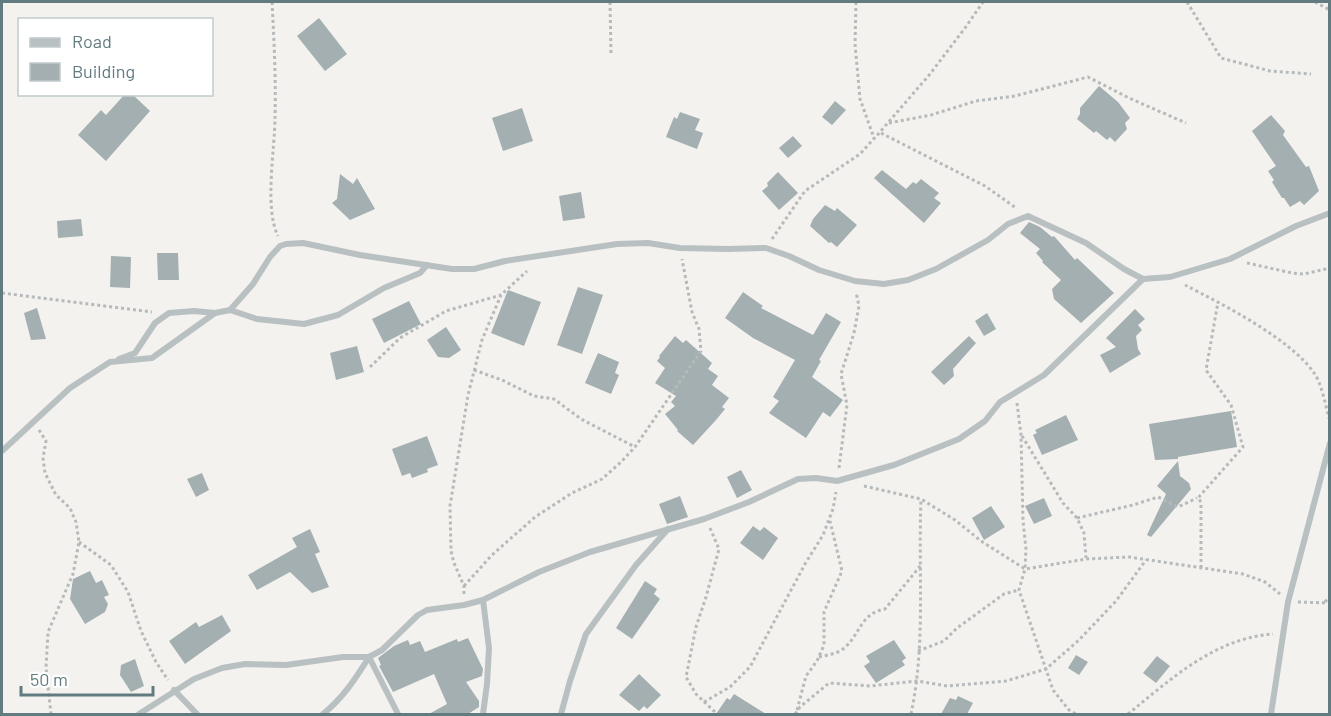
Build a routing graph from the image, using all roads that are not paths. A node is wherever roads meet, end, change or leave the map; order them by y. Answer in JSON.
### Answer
{"nodes":[{"id":1,"x":1329,"y":213,"type":"edge"},
{"id":2,"x":427,"y":265,"type":"junction"},
{"id":3,"x":1143,"y":279,"type":"junction"},
{"id":4,"x":230,"y":310,"type":"junction"},
{"id":5,"x":215,"y":313,"type":"junction"},
{"id":6,"x":110,"y":362,"type":"junction"},
{"id":7,"x":1329,"y":443,"type":"edge"},
{"id":8,"x":2,"y":451,"type":"edge"},
{"id":9,"x":669,"y":529,"type":"junction"},
{"id":10,"x":483,"y":600,"type":"junction"},
{"id":11,"x":369,"y":657,"type":"junction"},
{"id":12,"x":174,"y":690,"type":"junction"},
{"id":13,"x":139,"y":714,"type":"edge"},
{"id":14,"x":197,"y":714,"type":"edge"},
{"id":15,"x":323,"y":714,"type":"edge"},
{"id":16,"x":398,"y":714,"type":"edge"},
{"id":17,"x":483,"y":714,"type":"edge"},
{"id":18,"x":561,"y":714,"type":"edge"},
{"id":19,"x":1271,"y":714,"type":"edge"}],
"edges":[{"from":1,"to":3,"type":"street"},
{"from":2,"to":3,"type":"street"},
{"from":2,"to":4,"type":"street"},
{"from":2,"to":4,"type":"street"},
{"from":3,"to":9,"type":"street"},
{"from":4,"to":5,"type":"street"},
{"from":5,"to":6,"type":"street"},
{"from":5,"to":6,"type":"street"},
{"from":6,"to":8,"type":"street"},
{"from":7,"to":19,"type":"street"},
{"from":9,"to":10,"type":"street"},
{"from":9,"to":18,"type":"street"},
{"from":10,"to":11,"type":"street"},
{"from":10,"to":17,"type":"street"},
{"from":11,"to":12,"type":"street"},
{"from":11,"to":15,"type":"street"},
{"from":11,"to":16,"type":"street"},
{"from":12,"to":13,"type":"street"},
{"from":12,"to":14,"type":"street"}]}
